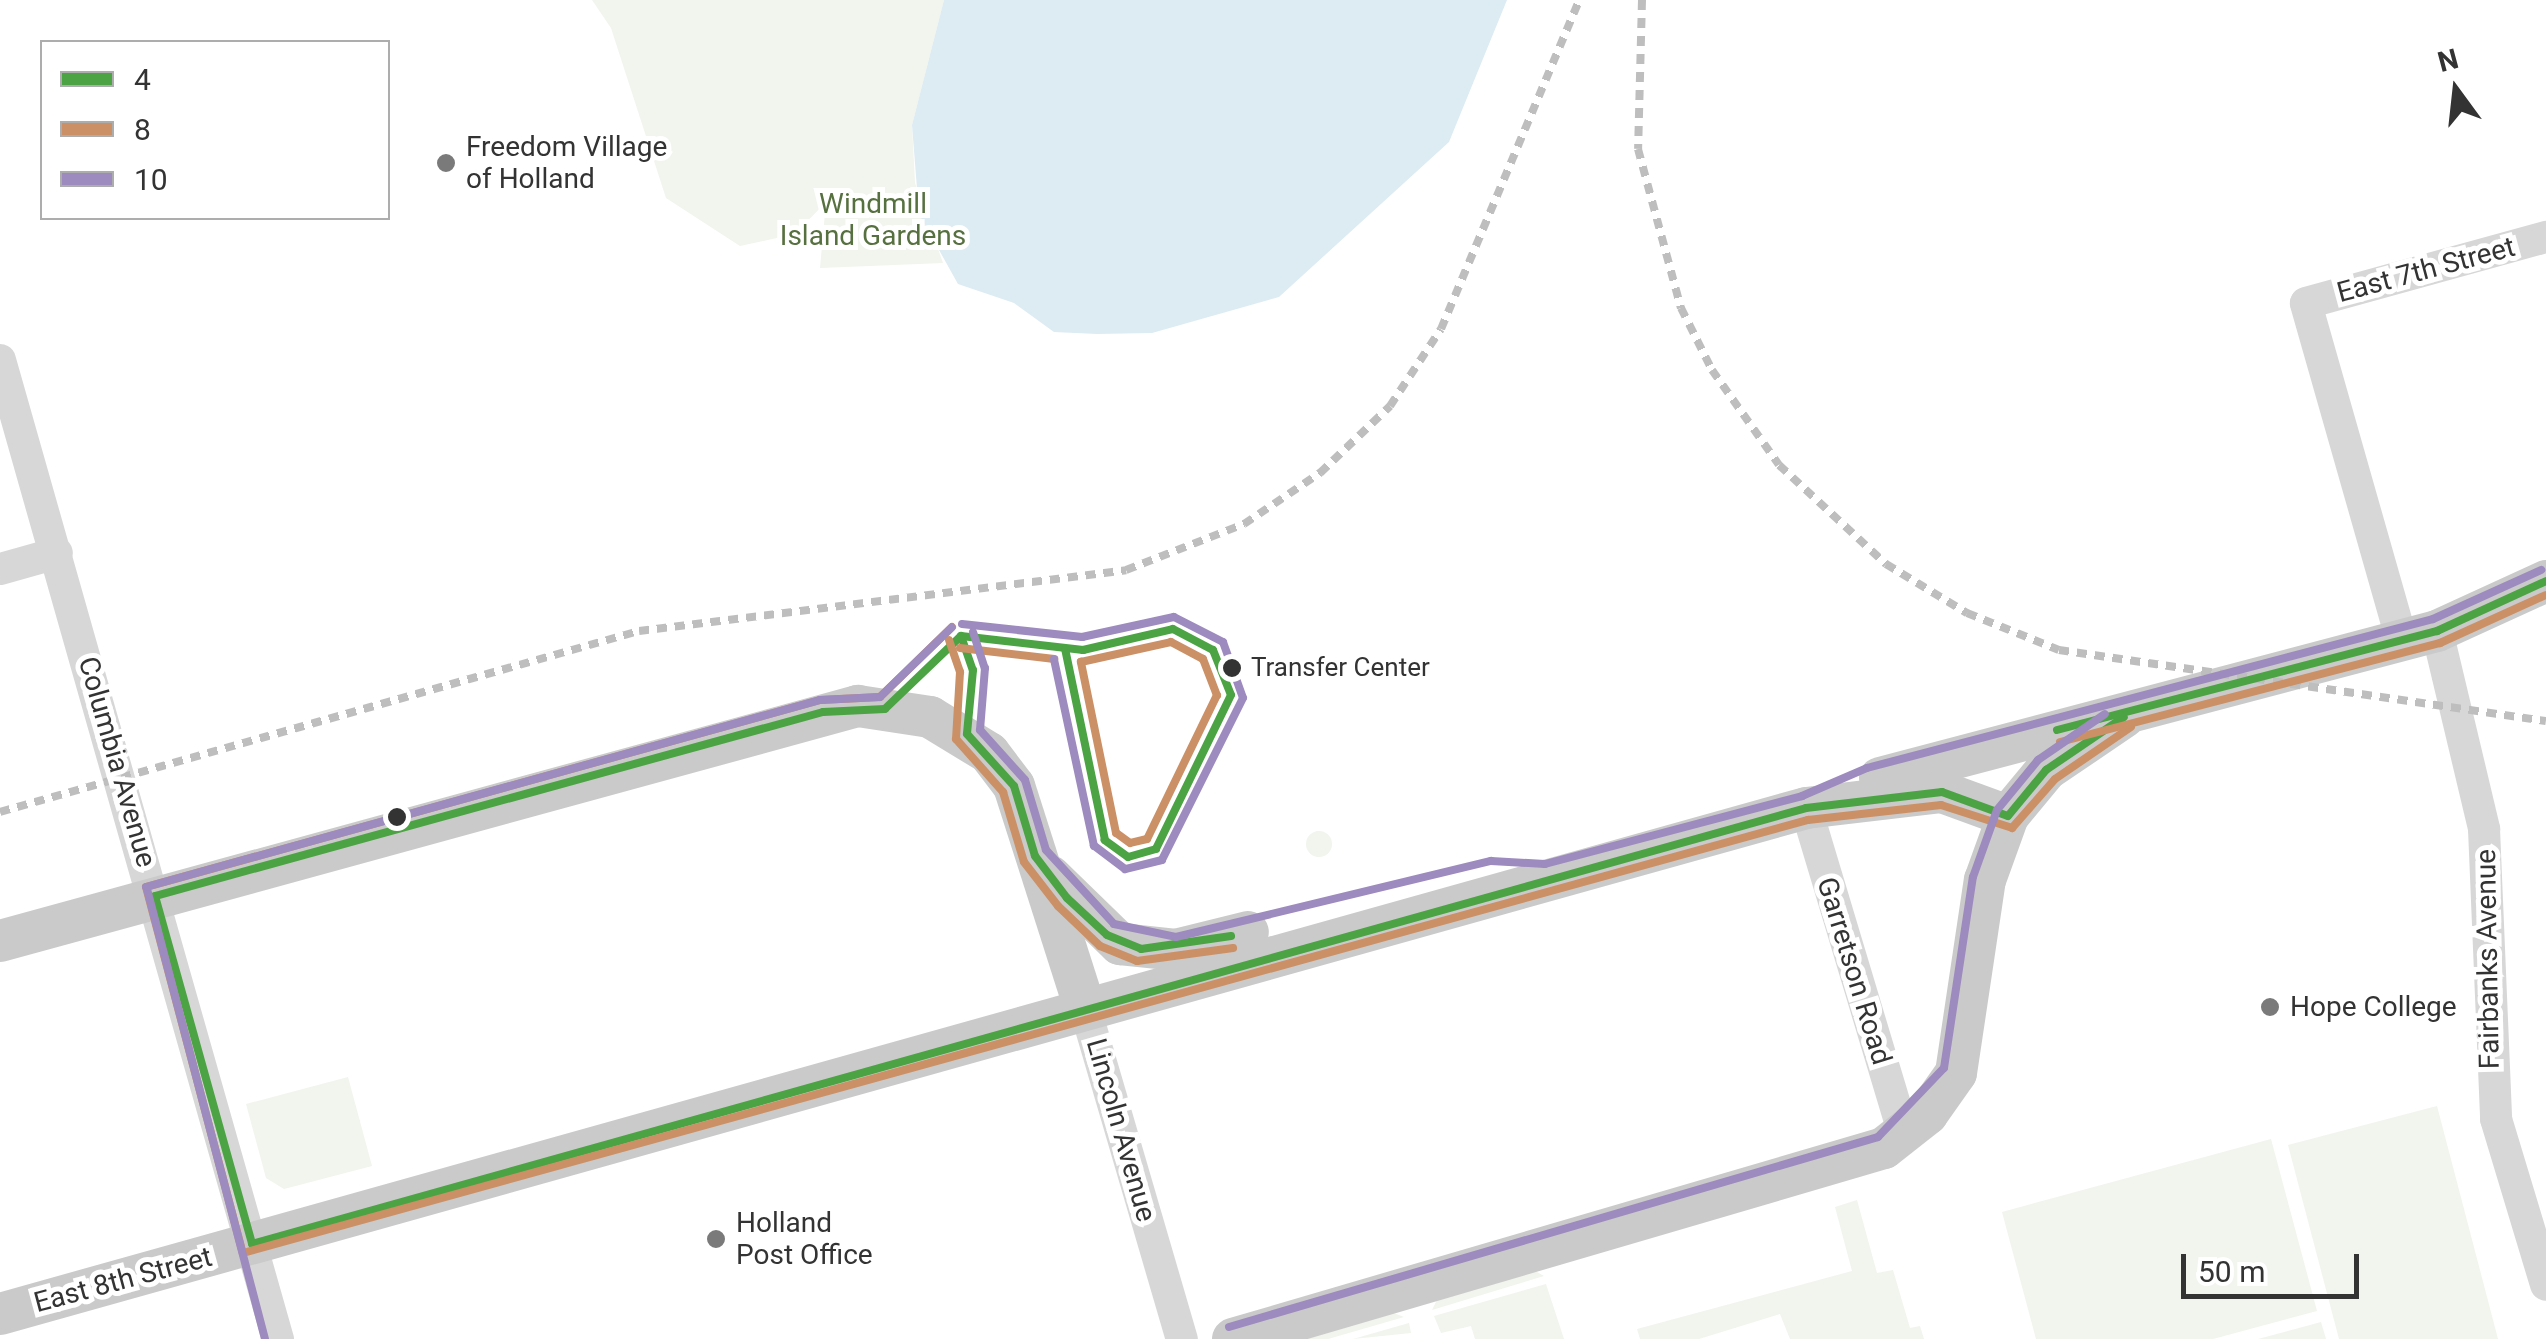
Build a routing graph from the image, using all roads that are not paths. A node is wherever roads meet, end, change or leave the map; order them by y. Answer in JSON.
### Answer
{"nodes":[{"id":1,"x":2546,"y":237,"type":"edge"},
{"id":2,"x":2306,"y":303,"type":"joint"},
{"id":3,"x":0,"y":360,"type":"edge"},
{"id":4,"x":57,"y":553,"type":"junction"},
{"id":5,"x":0,"y":569,"type":"edge"},
{"id":6,"x":2546,"y":581,"type":"edge"},
{"id":7,"x":2419,"y":636,"type":"junction"},
{"id":8,"x":2124,"y":717,"type":"junction"},
{"id":9,"x":1806,"y":808,"type":"junction"},
{"id":10,"x":2008,"y":816,"type":"junction"},
{"id":11,"x":1035,"y":856,"type":"junction"},
{"id":12,"x":1546,"y":876,"type":"junction"},
{"id":13,"x":155,"y":896,"type":"junction"},
{"id":14,"x":0,"y":941,"type":"edge"},
{"id":15,"x":1084,"y":1008,"type":"junction"},
{"id":16,"x":1904,"y":1134,"type":"junction"},
{"id":17,"x":252,"y":1244,"type":"junction"},
{"id":18,"x":2546,"y":1285,"type":"edge"},
{"id":19,"x":0,"y":1314,"type":"edge"},
{"id":20,"x":278,"y":1339,"type":"edge"},
{"id":21,"x":1182,"y":1339,"type":"edge"},
{"id":22,"x":1233,"y":1339,"type":"edge"}],
"edges":[{"from":1,"to":2,"type":"street","name":"East 7th Street"},
{"from":2,"to":7,"type":"street","name":"Fairbanks Avenue"},
{"from":3,"to":4,"type":"street","name":"Columbia Avenue"},
{"from":4,"to":5,"type":"street"},
{"from":4,"to":13,"type":"street","name":"Columbia Avenue"},
{"from":6,"to":7,"type":"main road","name":"East 8th Street"},
{"from":7,"to":8,"type":"main road","name":"East 8th Street"},
{"from":7,"to":18,"type":"street","name":"Fairbanks Avenue"},
{"from":8,"to":9,"type":"main road","name":"East 8th Street"},
{"from":8,"to":10,"type":"main road","name":"East 8th Street"},
{"from":9,"to":10,"type":"main road","name":"East 8th Street"},
{"from":9,"to":12,"type":"main road","name":"East 8th Street"},
{"from":9,"to":16,"type":"street","name":"Garretson Road"},
{"from":10,"to":16,"type":"main road"},
{"from":11,"to":12,"type":"main road"},
{"from":11,"to":13,"type":"main road","name":"Lincoln Avenue"},
{"from":11,"to":15,"type":"main road","name":"Lincoln Avenue"},
{"from":12,"to":15,"type":"main road","name":"East 8th Street"},
{"from":13,"to":14,"type":"main road"},
{"from":13,"to":17,"type":"street","name":"Columbia Avenue"},
{"from":15,"to":17,"type":"main road","name":"East 8th Street"},
{"from":15,"to":21,"type":"street","name":"Lincoln Avenue"},
{"from":16,"to":22,"type":"main road"},
{"from":17,"to":19,"type":"main road","name":"East 8th Street"},
{"from":17,"to":20,"type":"street","name":"Columbia Avenue"}]}
